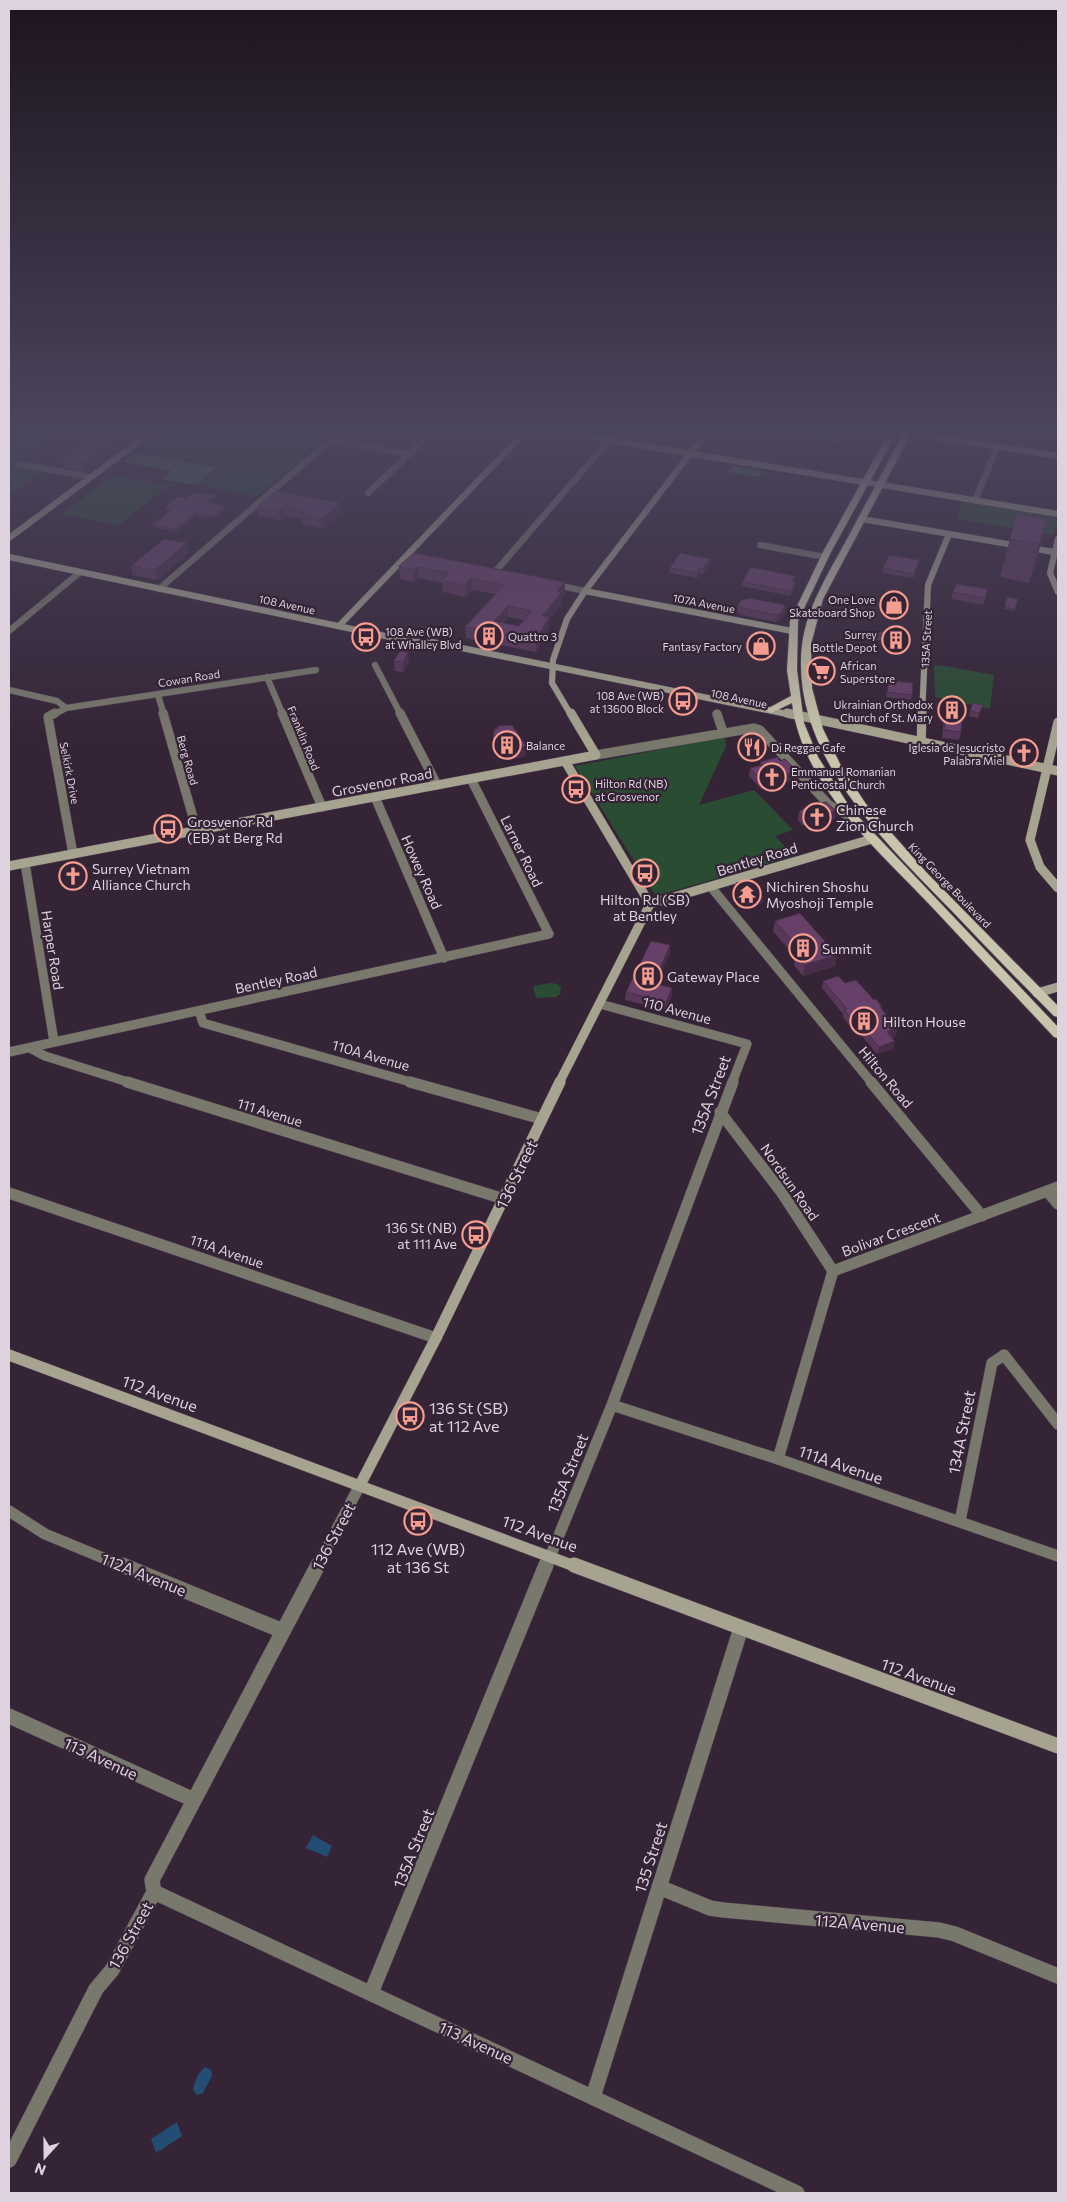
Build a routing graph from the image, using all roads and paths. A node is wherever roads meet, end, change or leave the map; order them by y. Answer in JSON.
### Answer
{"nodes":[{"id":1,"x":219,"y":537,"type":"edge"},
{"id":2,"x":427,"y":537,"type":"edge"},
{"id":3,"x":525,"y":537,"type":"edge"},
{"id":4,"x":627,"y":537,"type":"edge"},
{"id":5,"x":836,"y":537,"type":"edge"},
{"id":6,"x":853,"y":537,"type":"edge"},
{"id":7,"x":948,"y":537,"type":"edge"},
{"id":8,"x":965,"y":537,"type":"edge"},
{"id":9,"x":1058,"y":539,"type":"edge"},
{"id":10,"x":760,"y":545,"type":"dead end"},
{"id":11,"x":1054,"y":552,"type":"junction"},
{"id":12,"x":843,"y":555,"type":"junction"},
{"id":13,"x":825,"y":556,"type":"junction"},
{"id":14,"x":9,"y":557,"type":"edge"},
{"id":15,"x":837,"y":566,"type":"junction"},
{"id":16,"x":486,"y":571,"type":"edge"},
{"id":17,"x":495,"y":572,"type":"junction"},
{"id":18,"x":79,"y":573,"type":"junction"},
{"id":19,"x":504,"y":574,"type":"edge"},
{"id":20,"x":540,"y":582,"type":"edge"},
{"id":21,"x":159,"y":589,"type":"junction"},
{"id":22,"x":586,"y":591,"type":"junction"},
{"id":23,"x":1058,"y":592,"type":"edge"},
{"id":24,"x":339,"y":626,"type":"junction"},
{"id":25,"x":9,"y":631,"type":"edge"},
{"id":26,"x":792,"y":631,"type":"junction"},
{"id":27,"x":375,"y":665,"type":"dead end"},
{"id":28,"x":552,"y":669,"type":"junction"},
{"id":29,"x":316,"y":670,"type":"dead end"},
{"id":30,"x":267,"y":677,"type":"junction"},
{"id":31,"x":9,"y":690,"type":"edge"},
{"id":32,"x":158,"y":695,"type":"junction"},
{"id":33,"x":794,"y":698,"type":"junction"},
{"id":34,"x":66,"y":708,"type":"junction"},
{"id":35,"x":770,"y":710,"type":"junction"},
{"id":36,"x":718,"y":717,"type":"dead end"},
{"id":37,"x":798,"y":719,"type":"junction"},
{"id":38,"x":1058,"y":722,"type":"edge"},
{"id":39,"x":816,"y":723,"type":"junction"},
{"id":40,"x":760,"y":730,"type":"joint"},
{"id":41,"x":723,"y":732,"type":"junction"},
{"id":42,"x":921,"y":745,"type":"junction"},
{"id":43,"x":596,"y":755,"type":"junction"},
{"id":44,"x":565,"y":761,"type":"junction"},
{"id":45,"x":1058,"y":771,"type":"edge"},
{"id":46,"x":1046,"y":772,"type":"junction"},
{"id":47,"x":1058,"y":778,"type":"edge"},
{"id":48,"x":472,"y":779,"type":"junction"},
{"id":49,"x":437,"y":785,"type":"junction"},
{"id":50,"x":375,"y":797,"type":"junction"},
{"id":51,"x":322,"y":807,"type":"junction"},
{"id":52,"x":854,"y":819,"type":"junction"},
{"id":53,"x":197,"y":831,"type":"junction"},
{"id":54,"x":872,"y":839,"type":"junction"},
{"id":55,"x":72,"y":854,"type":"junction"},
{"id":56,"x":25,"y":863,"type":"junction"},
{"id":57,"x":9,"y":866,"type":"edge"},
{"id":58,"x":711,"y":887,"type":"junction"},
{"id":59,"x":1058,"y":888,"type":"edge"},
{"id":60,"x":650,"y":904,"type":"junction"},
{"id":61,"x":549,"y":934,"type":"joint"},
{"id":62,"x":444,"y":958,"type":"junction"},
{"id":63,"x":1058,"y":987,"type":"edge"},
{"id":64,"x":1037,"y":993,"type":"junction"},
{"id":65,"x":600,"y":1004,"type":"junction"},
{"id":66,"x":199,"y":1011,"type":"junction"},
{"id":67,"x":1058,"y":1013,"type":"edge"},
{"id":68,"x":1058,"y":1034,"type":"edge"},
{"id":69,"x":54,"y":1042,"type":"junction"},
{"id":70,"x":746,"y":1044,"type":"joint"},
{"id":71,"x":30,"y":1048,"type":"junction"},
{"id":72,"x":9,"y":1052,"type":"edge"},
{"id":73,"x":720,"y":1112,"type":"junction"},
{"id":74,"x":542,"y":1119,"type":"junction"},
{"id":75,"x":1058,"y":1187,"type":"edge"},
{"id":76,"x":1048,"y":1191,"type":"junction"},
{"id":77,"x":9,"y":1193,"type":"edge"},
{"id":78,"x":504,"y":1199,"type":"junction"},
{"id":79,"x":1058,"y":1204,"type":"edge"},
{"id":80,"x":982,"y":1216,"type":"junction"},
{"id":81,"x":833,"y":1271,"type":"junction"},
{"id":82,"x":436,"y":1338,"type":"junction"},
{"id":83,"x":9,"y":1355,"type":"edge"},
{"id":84,"x":612,"y":1404,"type":"junction"},
{"id":85,"x":1058,"y":1424,"type":"edge"},
{"id":86,"x":778,"y":1459,"type":"junction"},
{"id":87,"x":360,"y":1485,"type":"junction"},
{"id":88,"x":9,"y":1511,"type":"edge"},
{"id":89,"x":960,"y":1521,"type":"junction"},
{"id":90,"x":552,"y":1556,"type":"junction"},
{"id":91,"x":1058,"y":1556,"type":"edge"},
{"id":92,"x":741,"y":1628,"type":"junction"},
{"id":93,"x":283,"y":1631,"type":"junction"},
{"id":94,"x":9,"y":1717,"type":"edge"},
{"id":95,"x":1058,"y":1746,"type":"edge"},
{"id":96,"x":194,"y":1800,"type":"junction"},
{"id":97,"x":659,"y":1887,"type":"junction"},
{"id":98,"x":154,"y":1892,"type":"junction"},
{"id":99,"x":1058,"y":1976,"type":"edge"},
{"id":100,"x":371,"y":1993,"type":"junction"},
{"id":101,"x":593,"y":2097,"type":"junction"},
{"id":102,"x":9,"y":2160,"type":"edge"},
{"id":103,"x":798,"y":2193,"type":"edge"}],
"edges":[{"from":1,"to":21,"type":"street"},
{"from":2,"to":24,"type":"street"},
{"from":3,"to":17,"type":"street"},
{"from":4,"to":22,"type":"street"},
{"from":5,"to":13,"type":"main road","name":"King George Boulevard"},
{"from":6,"to":12,"type":"main road","name":"King George Boulevard"},
{"from":7,"to":42,"type":"street","name":"135A Street"},
{"from":8,"to":11,"type":"street"},
{"from":9,"to":11,"type":"street"},
{"from":10,"to":13,"type":"street"},
{"from":11,"to":23,"type":"street"},
{"from":12,"to":13,"type":"main road"},
{"from":12,"to":15,"type":"main road","name":"King George Boulevard"},
{"from":13,"to":15,"type":"main road"},
{"from":13,"to":26,"type":"main road","name":"King George Boulevard"},
{"from":14,"to":18,"type":"street","name":"108 Avenue"},
{"from":15,"to":39,"type":"main road","name":"King George Boulevard"},
{"from":16,"to":17,"type":"street"},
{"from":17,"to":19,"type":"street"},
{"from":18,"to":21,"type":"street","name":"108 Avenue"},
{"from":18,"to":25,"type":"street"},
{"from":20,"to":22,"type":"street","name":"107A Avenue"},
{"from":21,"to":24,"type":"street","name":"108 Avenue"},
{"from":22,"to":26,"type":"street","name":"107A Avenue"},
{"from":22,"to":28,"type":"street"},
{"from":24,"to":28,"type":"street","name":"108 Avenue"},
{"from":26,"to":33,"type":"main road","name":"King George Boulevard"},
{"from":27,"to":49,"type":"street"},
{"from":28,"to":35,"type":"street","name":"108 Avenue"},
{"from":28,"to":37,"type":"street","name":"108 Avenue"},
{"from":28,"to":43,"type":"street"},
{"from":29,"to":30,"type":"street","name":"Cowan Road"},
{"from":30,"to":32,"type":"street","name":"Cowan Road"},
{"from":30,"to":51,"type":"street","name":"Franklin Road"},
{"from":31,"to":34,"type":"street"},
{"from":32,"to":34,"type":"street","name":"Cowan Road"},
{"from":32,"to":53,"type":"street","name":"Berg Road"},
{"from":33,"to":35,"type":"main road"},
{"from":33,"to":37,"type":"main road","name":"King George Boulevard"},
{"from":34,"to":55,"type":"street","name":"Selkirk Drive"},
{"from":35,"to":37,"type":"street","name":"108 Avenue"},
{"from":36,"to":41,"type":"street"},
{"from":37,"to":39,"type":"street","name":"108 Avenue"},
{"from":37,"to":52,"type":"main road","name":"King George Boulevard"},
{"from":38,"to":46,"type":"street"},
{"from":39,"to":42,"type":"street","name":"108 Avenue"},
{"from":39,"to":64,"type":"main road","name":"King George Boulevard"},
{"from":40,"to":41,"type":"street","name":"Grosvenor Road"},
{"from":40,"to":52,"type":"street","name":"King George Boulevard"},
{"from":41,"to":43,"type":"street","name":"Grosvenor Road"},
{"from":42,"to":46,"type":"street","name":"108 Avenue"},
{"from":43,"to":44,"type":"street","name":"Grosvenor Road"},
{"from":44,"to":48,"type":"street","name":"Grosvenor Road"},
{"from":44,"to":60,"type":"street"},
{"from":45,"to":46,"type":"street","name":"108 Avenue"},
{"from":46,"to":47,"type":"street","name":"108 Avenue"},
{"from":46,"to":59,"type":"street"},
{"from":48,"to":49,"type":"street","name":"Grosvenor Road"},
{"from":48,"to":61,"type":"street","name":"Larner Road"},
{"from":49,"to":50,"type":"street","name":"Grosvenor Road"},
{"from":50,"to":51,"type":"street","name":"Grosvenor Road"},
{"from":50,"to":62,"type":"street","name":"Howey Road"},
{"from":51,"to":53,"type":"street","name":"Grosvenor Road"},
{"from":52,"to":54,"type":"main road","name":"King George Boulevard"},
{"from":53,"to":55,"type":"street","name":"Grosvenor Road"},
{"from":54,"to":58,"type":"street","name":"Bentley Road"},
{"from":54,"to":68,"type":"main road","name":"King George Boulevard"},
{"from":55,"to":56,"type":"street","name":"Grosvenor Road"},
{"from":56,"to":57,"type":"street","name":"Grosvenor Road"},
{"from":56,"to":69,"type":"street","name":"Harper Road"},
{"from":58,"to":60,"type":"street","name":"Bentley Road"},
{"from":58,"to":80,"type":"street","name":"Hilton Road"},
{"from":60,"to":65,"type":"street","name":"136 Street"},
{"from":61,"to":62,"type":"street","name":"Bentley Road"},
{"from":62,"to":66,"type":"street","name":"Bentley Road"},
{"from":63,"to":64,"type":"street"},
{"from":64,"to":67,"type":"main road","name":"King George Boulevard"},
{"from":65,"to":70,"type":"street","name":"110 Avenue"},
{"from":65,"to":74,"type":"street","name":"136 Street"},
{"from":66,"to":69,"type":"street","name":"Bentley Road"},
{"from":66,"to":74,"type":"street","name":"110A Avenue"},
{"from":69,"to":71,"type":"street","name":"Bentley Road"},
{"from":70,"to":73,"type":"street","name":"135A Street"},
{"from":71,"to":72,"type":"street","name":"Bentley Road"},
{"from":71,"to":78,"type":"street","name":"111 Avenue"},
{"from":73,"to":81,"type":"street","name":"Nordsun Road"},
{"from":73,"to":84,"type":"street","name":"135A Street"},
{"from":74,"to":78,"type":"street","name":"136 Street"},
{"from":75,"to":76,"type":"street","name":"Bolivar Crescent"},
{"from":76,"to":79,"type":"street"},
{"from":76,"to":80,"type":"street","name":"Bolivar Crescent"},
{"from":77,"to":82,"type":"street","name":"111A Avenue"},
{"from":78,"to":82,"type":"street","name":"136 Street"},
{"from":80,"to":81,"type":"street","name":"Bolivar Crescent"},
{"from":81,"to":86,"type":"street","name":"Bolivar Crescent"},
{"from":82,"to":87,"type":"street","name":"136 Street"},
{"from":83,"to":87,"type":"street","name":"112 Avenue"},
{"from":84,"to":86,"type":"street","name":"111A Avenue"},
{"from":84,"to":90,"type":"street","name":"135A Street"},
{"from":85,"to":89,"type":"street","name":"134A Street"},
{"from":86,"to":89,"type":"street","name":"111A Avenue"},
{"from":87,"to":90,"type":"street","name":"112 Avenue"},
{"from":87,"to":93,"type":"street","name":"136 Street"},
{"from":88,"to":93,"type":"street","name":"112A Avenue"},
{"from":89,"to":91,"type":"street","name":"111A Avenue"},
{"from":90,"to":92,"type":"street","name":"112 Avenue"},
{"from":90,"to":100,"type":"street","name":"135A Street"},
{"from":92,"to":95,"type":"street","name":"112 Avenue"},
{"from":92,"to":97,"type":"street","name":"135 Street"},
{"from":93,"to":96,"type":"street","name":"136 Street"},
{"from":94,"to":96,"type":"street","name":"113 Avenue"},
{"from":96,"to":98,"type":"street","name":"136 Street"},
{"from":97,"to":99,"type":"street","name":"112A Avenue"},
{"from":97,"to":101,"type":"street","name":"135 Street"},
{"from":98,"to":100,"type":"street","name":"113 Avenue"},
{"from":98,"to":102,"type":"street","name":"136 Street"},
{"from":100,"to":101,"type":"street","name":"113 Avenue"},
{"from":101,"to":103,"type":"street","name":"113 Avenue"}]}
